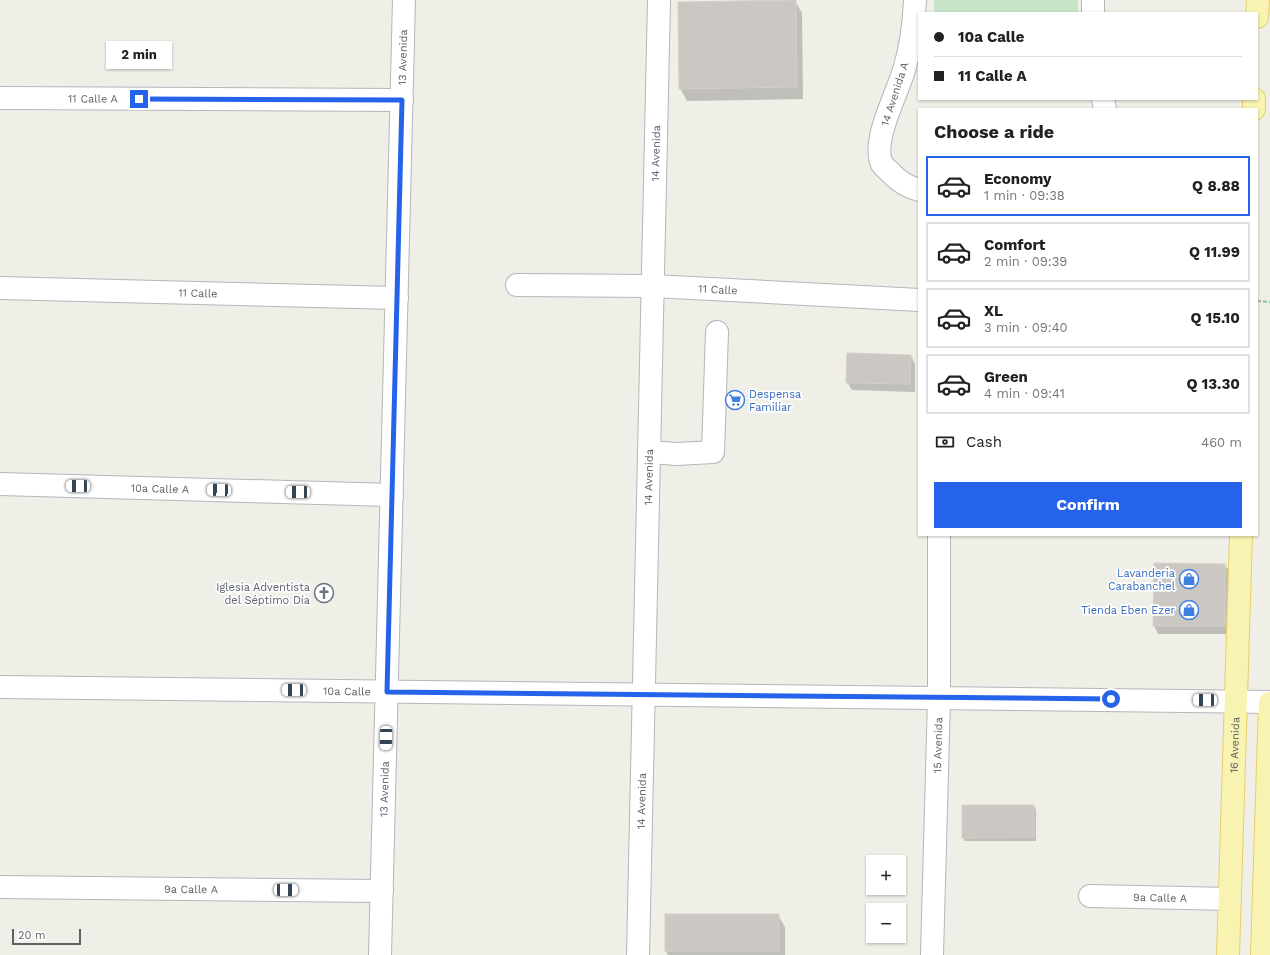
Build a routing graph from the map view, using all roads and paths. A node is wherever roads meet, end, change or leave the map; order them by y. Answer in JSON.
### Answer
{"nodes":[{"id":1,"x":404,"y":0,"type":"edge"},
{"id":2,"x":659,"y":0,"type":"edge"},
{"id":3,"x":915,"y":0,"type":"edge"},
{"id":4,"x":1093,"y":0,"type":"edge"},
{"id":5,"x":1258,"y":0,"type":"edge"},
{"id":6,"x":1093,"y":12,"type":"edge"},
{"id":7,"x":1257,"y":12,"type":"edge"},
{"id":8,"x":0,"y":98,"type":"edge"},
{"id":9,"x":402,"y":100,"type":"junction"},
{"id":10,"x":918,"y":190,"type":"edge"},
{"id":11,"x":517,"y":285,"type":"dead end"},
{"id":12,"x":653,"y":286,"type":"junction"},
{"id":13,"x":0,"y":288,"type":"edge"},
{"id":14,"x":397,"y":298,"type":"junction"},
{"id":15,"x":918,"y":300,"type":"edge"},
{"id":16,"x":1258,"y":301,"type":"edge"},
{"id":17,"x":1270,"y":302,"type":"edge"},
{"id":18,"x":717,"y":332,"type":"dead end"},
{"id":19,"x":649,"y":452,"type":"junction"},
{"id":20,"x":0,"y":484,"type":"edge"},
{"id":21,"x":392,"y":495,"type":"junction"},
{"id":22,"x":939,"y":536,"type":"edge"},
{"id":23,"x":1241,"y":536,"type":"edge"},
{"id":24,"x":0,"y":687,"type":"edge"},
{"id":25,"x":387,"y":692,"type":"junction"},
{"id":26,"x":644,"y":694,"type":"junction"},
{"id":27,"x":939,"y":698,"type":"junction"},
{"id":28,"x":1236,"y":701,"type":"junction"},
{"id":29,"x":1270,"y":702,"type":"edge"},
{"id":30,"x":0,"y":887,"type":"edge"},
{"id":31,"x":382,"y":891,"type":"junction"},
{"id":32,"x":1090,"y":896,"type":"dead end"},
{"id":33,"x":1230,"y":899,"type":"junction"},
{"id":34,"x":380,"y":955,"type":"edge"},
{"id":35,"x":638,"y":955,"type":"edge"},
{"id":36,"x":932,"y":955,"type":"edge"},
{"id":37,"x":1228,"y":955,"type":"edge"},
{"id":38,"x":1262,"y":955,"type":"edge"}],
"edges":[{"from":1,"to":9,"type":"street","name":"13 Avenida"},
{"from":2,"to":12,"type":"street","name":"14 Avenida"},
{"from":3,"to":10,"type":"street","name":"14 Avenida A"},
{"from":4,"to":6,"type":"street"},
{"from":5,"to":7,"type":"main road"},
{"from":8,"to":9,"type":"street","name":"11 Calle A"},
{"from":9,"to":14,"type":"street","name":"13 Avenida"},
{"from":11,"to":12,"type":"street","name":"11 Calle"},
{"from":12,"to":15,"type":"street","name":"11 Calle"},
{"from":12,"to":19,"type":"street","name":"14 Avenida"},
{"from":13,"to":14,"type":"street","name":"11 Calle"},
{"from":14,"to":21,"type":"street","name":"13 Avenida"},
{"from":16,"to":17,"type":"path"},
{"from":18,"to":19,"type":"street"},
{"from":19,"to":26,"type":"street","name":"14 Avenida"},
{"from":20,"to":21,"type":"street","name":"10a Calle A"},
{"from":21,"to":25,"type":"street","name":"13 Avenida"},
{"from":22,"to":27,"type":"street","name":"15 Avenida"},
{"from":23,"to":28,"type":"main road","name":"16 Avenida"},
{"from":24,"to":25,"type":"street","name":"10a Calle"},
{"from":25,"to":26,"type":"street","name":"10a Calle"},
{"from":25,"to":31,"type":"street","name":"13 Avenida"},
{"from":26,"to":27,"type":"street","name":"10a Calle"},
{"from":26,"to":35,"type":"street","name":"14 Avenida"},
{"from":27,"to":28,"type":"street","name":"10a Calle"},
{"from":27,"to":36,"type":"street","name":"15 Avenida"},
{"from":28,"to":29,"type":"street","name":"10a Calle"},
{"from":28,"to":33,"type":"main road","name":"16 Avenida"},
{"from":29,"to":38,"type":"main road"},
{"from":30,"to":31,"type":"street","name":"9a Calle A"},
{"from":31,"to":34,"type":"street","name":"13 Avenida"},
{"from":32,"to":33,"type":"street","name":"9a Calle A"},
{"from":33,"to":37,"type":"main road","name":"16 Avenida"}]}
